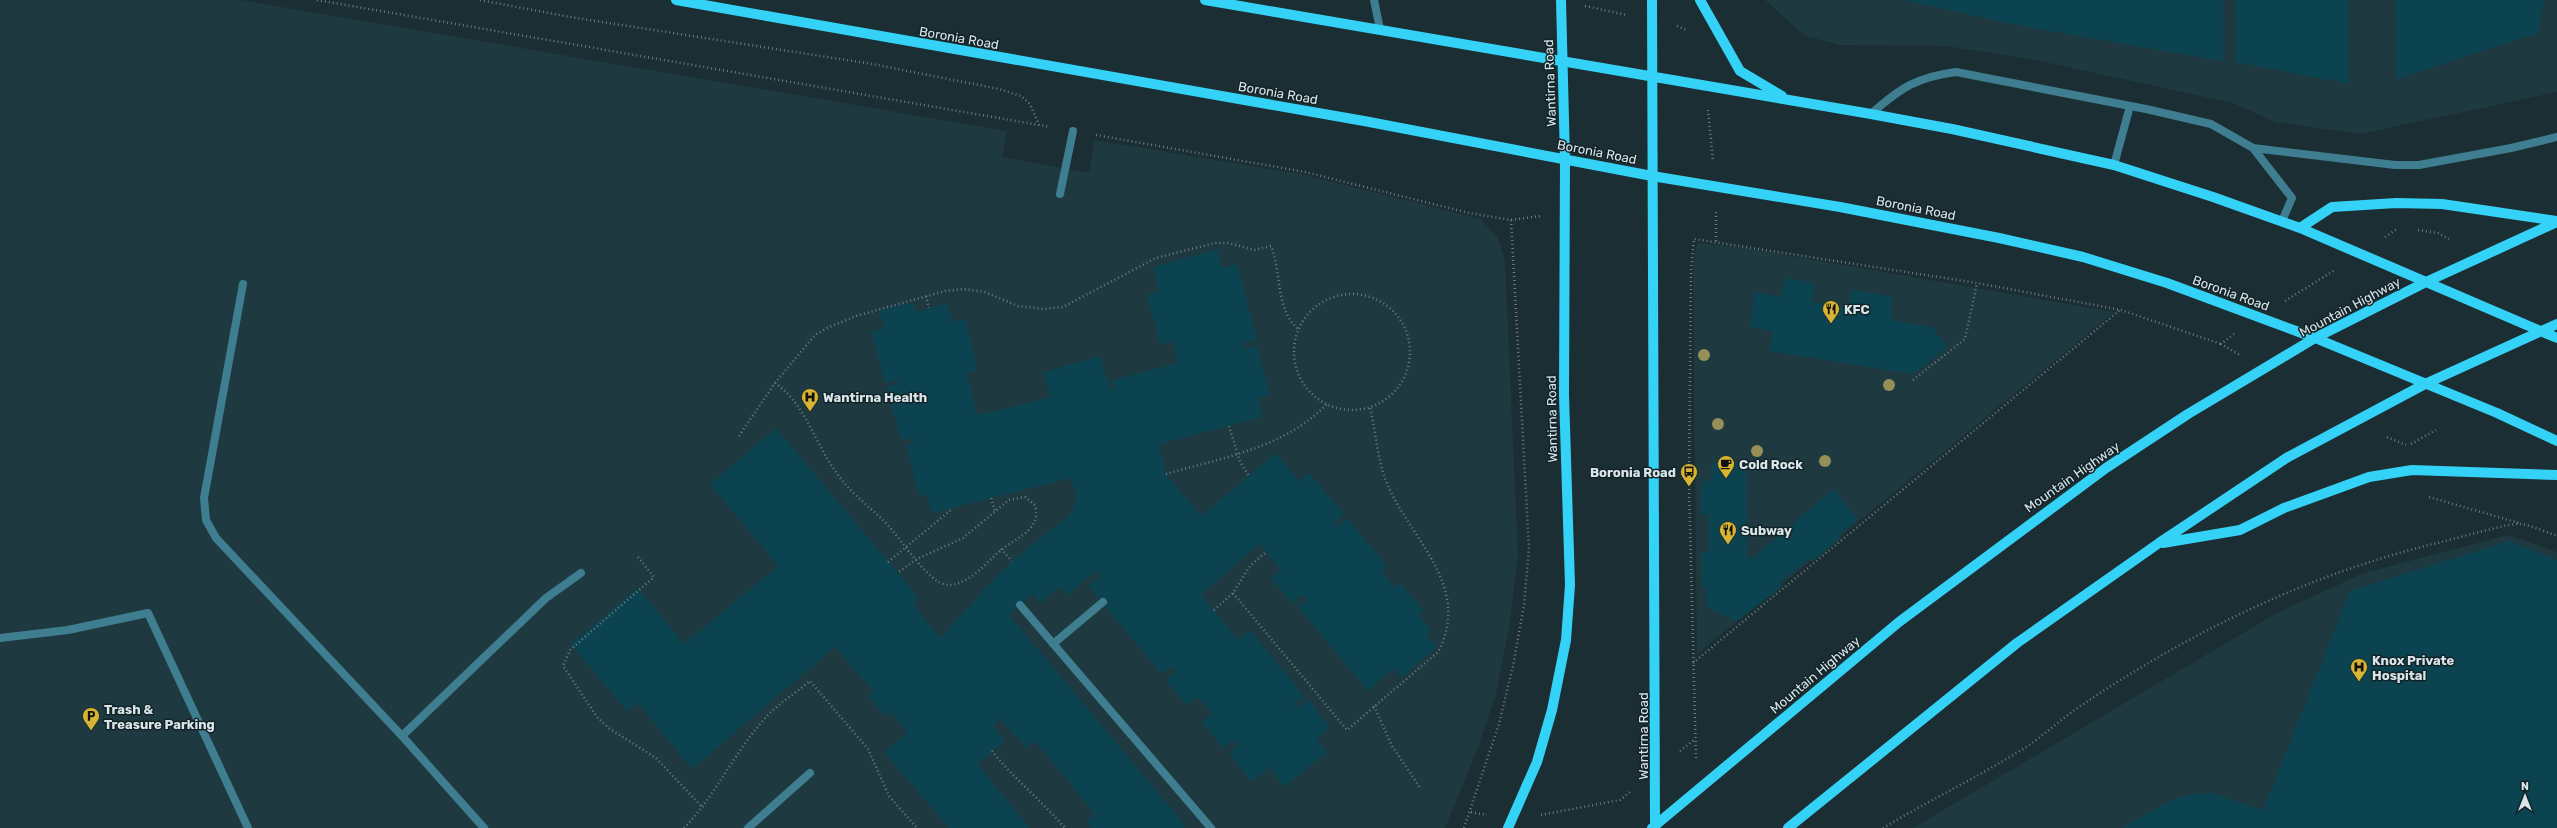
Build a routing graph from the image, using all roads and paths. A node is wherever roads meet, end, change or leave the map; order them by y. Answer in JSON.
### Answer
{"nodes":[{"id":1,"x":317,"y":0,"type":"edge"},
{"id":2,"x":480,"y":0,"type":"edge"},
{"id":3,"x":676,"y":0,"type":"edge"},
{"id":4,"x":1205,"y":0,"type":"edge"},
{"id":5,"x":1374,"y":0,"type":"edge"},
{"id":6,"x":1561,"y":0,"type":"edge"},
{"id":7,"x":1652,"y":0,"type":"edge"},
{"id":8,"x":1700,"y":0,"type":"edge"},
{"id":9,"x":1380,"y":30,"type":"junction"},
{"id":10,"x":1562,"y":59,"type":"junction"},
{"id":11,"x":1652,"y":76,"type":"junction"},
{"id":12,"x":1787,"y":99,"type":"junction"},
{"id":13,"x":2130,"y":106,"type":"junction"},
{"id":14,"x":1871,"y":114,"type":"junction"},
{"id":15,"x":1039,"y":125,"type":"junction"},
{"id":16,"x":1073,"y":130,"type":"junction"},
{"id":17,"x":2557,"y":137,"type":"edge"},
{"id":18,"x":2253,"y":148,"type":"junction"},
{"id":19,"x":1566,"y":160,"type":"junction"},
{"id":20,"x":2114,"y":165,"type":"junction"},
{"id":21,"x":1652,"y":176,"type":"junction"},
{"id":22,"x":1060,"y":194,"type":"dead end"},
{"id":23,"x":1566,"y":212,"type":"junction"},
{"id":24,"x":1511,"y":220,"type":"junction"},
{"id":25,"x":2282,"y":221,"type":"junction"},
{"id":26,"x":2557,"y":221,"type":"edge"},
{"id":27,"x":2400,"y":227,"type":"dead end"},
{"id":28,"x":2300,"y":228,"type":"junction"},
{"id":29,"x":2415,"y":230,"type":"dead end"},
{"id":30,"x":2449,"y":239,"type":"dead end"},
{"id":31,"x":2361,"y":254,"type":"junction"},
{"id":32,"x":2426,"y":282,"type":"junction"},
{"id":33,"x":1977,"y":283,"type":"junction"},
{"id":34,"x":243,"y":284,"type":"dead end"},
{"id":35,"x":926,"y":296,"type":"junction"},
{"id":36,"x":929,"y":308,"type":"dead end"},
{"id":37,"x":2121,"y":310,"type":"junction"},
{"id":38,"x":2260,"y":317,"type":"junction"},
{"id":39,"x":2557,"y":324,"type":"edge"},
{"id":40,"x":1298,"y":330,"type":"junction"},
{"id":41,"x":2541,"y":331,"type":"junction"},
{"id":42,"x":2315,"y":338,"type":"junction"},
{"id":43,"x":2557,"y":338,"type":"edge"},
{"id":44,"x":2221,"y":344,"type":"junction"},
{"id":45,"x":2244,"y":357,"type":"dead end"},
{"id":46,"x":1913,"y":380,"type":"dead end"},
{"id":47,"x":775,"y":383,"type":"junction"},
{"id":48,"x":2425,"y":384,"type":"junction"},
{"id":49,"x":1327,"y":404,"type":"junction"},
{"id":50,"x":1370,"y":408,"type":"junction"},
{"id":51,"x":1230,"y":426,"type":"dead end"},
{"id":52,"x":2436,"y":430,"type":"dead end"},
{"id":53,"x":739,"y":436,"type":"dead end"},
{"id":54,"x":2387,"y":437,"type":"dead end"},
{"id":55,"x":2557,"y":441,"type":"edge"},
{"id":56,"x":1237,"y":454,"type":"junction"},
{"id":57,"x":1166,"y":474,"type":"dead end"},
{"id":58,"x":2557,"y":475,"type":"edge"},
{"id":59,"x":1249,"y":476,"type":"dead end"},
{"id":60,"x":2426,"y":496,"type":"dead end"},
{"id":61,"x":992,"y":498,"type":"dead end"},
{"id":62,"x":952,"y":509,"type":"dead end"},
{"id":63,"x":995,"y":511,"type":"junction"},
{"id":64,"x":2520,"y":523,"type":"junction"},
{"id":65,"x":2557,"y":536,"type":"edge"},
{"id":66,"x":2159,"y":543,"type":"junction"},
{"id":67,"x":906,"y":547,"type":"junction"},
{"id":68,"x":1001,"y":549,"type":"junction"},
{"id":69,"x":1266,"y":552,"type":"dead end"},
{"id":70,"x":638,"y":557,"type":"dead end"},
{"id":71,"x":917,"y":558,"type":"junction"},
{"id":72,"x":1012,"y":561,"type":"dead end"},
{"id":73,"x":888,"y":562,"type":"dead end"},
{"id":74,"x":581,"y":572,"type":"dead end"},
{"id":75,"x":897,"y":572,"type":"dead end"},
{"id":76,"x":1233,"y":593,"type":"junction"},
{"id":77,"x":1102,"y":602,"type":"dead end"},
{"id":78,"x":1020,"y":605,"type":"dead end"},
{"id":79,"x":1214,"y":610,"type":"dead end"},
{"id":80,"x":0,"y":638,"type":"edge"},
{"id":81,"x":1053,"y":644,"type":"junction"},
{"id":82,"x":1693,"y":663,"type":"junction"},
{"id":83,"x":1374,"y":706,"type":"junction"},
{"id":84,"x":402,"y":736,"type":"junction"},
{"id":85,"x":1695,"y":739,"type":"junction"},
{"id":86,"x":992,"y":751,"type":"dead end"},
{"id":87,"x":1656,"y":771,"type":"junction"},
{"id":88,"x":810,"y":773,"type":"dead end"},
{"id":89,"x":1697,"y":788,"type":"junction"},
{"id":90,"x":1421,"y":789,"type":"dead end"},
{"id":91,"x":703,"y":808,"type":"dead end"},
{"id":92,"x":1471,"y":812,"type":"junction"},
{"id":93,"x":1510,"y":823,"type":"edge"},
{"id":94,"x":1654,"y":827,"type":"edge"},
{"id":95,"x":248,"y":828,"type":"edge"},
{"id":96,"x":484,"y":828,"type":"edge"},
{"id":97,"x":748,"y":828,"type":"edge"},
{"id":98,"x":1064,"y":828,"type":"edge"},
{"id":99,"x":1211,"y":828,"type":"edge"},
{"id":100,"x":1464,"y":828,"type":"edge"},
{"id":101,"x":1788,"y":828,"type":"edge"},
{"id":102,"x":1883,"y":828,"type":"edge"}],
"edges":[{"from":1,"to":15,"type":"path"},
{"from":2,"to":15,"type":"path"},
{"from":3,"to":19,"type":"main road","name":"Boronia Road"},
{"from":4,"to":9,"type":"main road"},
{"from":5,"to":9,"type":"lane"},
{"from":6,"to":10,"type":"main road","name":"Wantirna Road"},
{"from":7,"to":11,"type":"main road","name":"Wantirna Road"},
{"from":8,"to":12,"type":"main road"},
{"from":9,"to":10,"type":"main road"},
{"from":10,"to":11,"type":"main road"},
{"from":10,"to":19,"type":"main road","name":"Wantirna Road"},
{"from":11,"to":12,"type":"main road"},
{"from":11,"to":21,"type":"main road","name":"Wantirna Road"},
{"from":12,"to":14,"type":"main road"},
{"from":13,"to":14,"type":"lane"},
{"from":13,"to":18,"type":"lane"},
{"from":13,"to":20,"type":"lane"},
{"from":14,"to":20,"type":"main road"},
{"from":15,"to":16,"type":"path"},
{"from":16,"to":22,"type":"lane"},
{"from":16,"to":24,"type":"path"},
{"from":17,"to":18,"type":"lane"},
{"from":18,"to":25,"type":"lane"},
{"from":19,"to":21,"type":"main road","name":"Boronia Road"},
{"from":19,"to":23,"type":"main road","name":"Wantirna Road"},
{"from":20,"to":25,"type":"main road"},
{"from":21,"to":38,"type":"main road","name":"Boronia Road"},
{"from":21,"to":87,"type":"main road","name":"Wantirna Road"},
{"from":23,"to":24,"type":"path"},
{"from":23,"to":93,"type":"main road","name":"Wantirna Road"},
{"from":24,"to":92,"type":"path"},
{"from":25,"to":28,"type":"main road"},
{"from":26,"to":28,"type":"main road"},
{"from":26,"to":32,"type":"main road","name":"Mountain Highway"},
{"from":27,"to":31,"type":"path"},
{"from":28,"to":31,"type":"main road"},
{"from":29,"to":30,"type":"path"},
{"from":31,"to":32,"type":"main road"},
{"from":31,"to":38,"type":"path"},
{"from":32,"to":41,"type":"main road"},
{"from":32,"to":42,"type":"main road","name":"Mountain Highway"},
{"from":33,"to":37,"type":"path"},
{"from":33,"to":46,"type":"path"},
{"from":33,"to":82,"type":"path"},
{"from":34,"to":84,"type":"lane"},
{"from":35,"to":36,"type":"path"},
{"from":35,"to":40,"type":"path"},
{"from":35,"to":47,"type":"path"},
{"from":37,"to":44,"type":"path"},
{"from":37,"to":82,"type":"path"},
{"from":38,"to":42,"type":"main road","name":"Boronia Road"},
{"from":38,"to":44,"type":"path"},
{"from":39,"to":41,"type":"main road"},
{"from":40,"to":49,"type":"path"},
{"from":40,"to":50,"type":"path"},
{"from":41,"to":43,"type":"main road"},
{"from":41,"to":48,"type":"main road"},
{"from":42,"to":48,"type":"main road","name":"Boronia Road"},
{"from":42,"to":89,"type":"main road","name":"Mountain Highway"},
{"from":44,"to":45,"type":"path"},
{"from":47,"to":53,"type":"path"},
{"from":47,"to":67,"type":"path"},
{"from":48,"to":55,"type":"main road","name":"Boronia Road"},
{"from":48,"to":66,"type":"main road"},
{"from":49,"to":50,"type":"path"},
{"from":49,"to":56,"type":"path"},
{"from":50,"to":83,"type":"path"},
{"from":51,"to":56,"type":"path"},
{"from":52,"to":54,"type":"path"},
{"from":56,"to":57,"type":"path"},
{"from":56,"to":59,"type":"path"},
{"from":58,"to":66,"type":"main road"},
{"from":60,"to":64,"type":"path"},
{"from":61,"to":63,"type":"path"},
{"from":62,"to":67,"type":"path"},
{"from":63,"to":68,"type":"path"},
{"from":63,"to":71,"type":"path"},
{"from":64,"to":65,"type":"path"},
{"from":64,"to":102,"type":"path"},
{"from":66,"to":101,"type":"main road"},
{"from":67,"to":71,"type":"path"},
{"from":67,"to":73,"type":"path"},
{"from":68,"to":71,"type":"path"},
{"from":68,"to":72,"type":"path"},
{"from":69,"to":76,"type":"path"},
{"from":70,"to":91,"type":"path"},
{"from":71,"to":75,"type":"path"},
{"from":74,"to":84,"type":"lane"},
{"from":76,"to":79,"type":"path"},
{"from":76,"to":83,"type":"path"},
{"from":77,"to":81,"type":"lane"},
{"from":78,"to":81,"type":"lane"},
{"from":80,"to":95,"type":"lane"},
{"from":81,"to":99,"type":"lane"},
{"from":82,"to":85,"type":"path"},
{"from":83,"to":90,"type":"path"},
{"from":84,"to":96,"type":"lane"},
{"from":85,"to":87,"type":"path"},
{"from":85,"to":89,"type":"path"},
{"from":86,"to":98,"type":"path"},
{"from":87,"to":93,"type":"path"},
{"from":87,"to":94,"type":"main road","name":"Wantirna Road"},
{"from":88,"to":97,"type":"lane"},
{"from":89,"to":94,"type":"main road","name":"Mountain Highway"},
{"from":92,"to":93,"type":"path"},
{"from":92,"to":100,"type":"path"}]}
